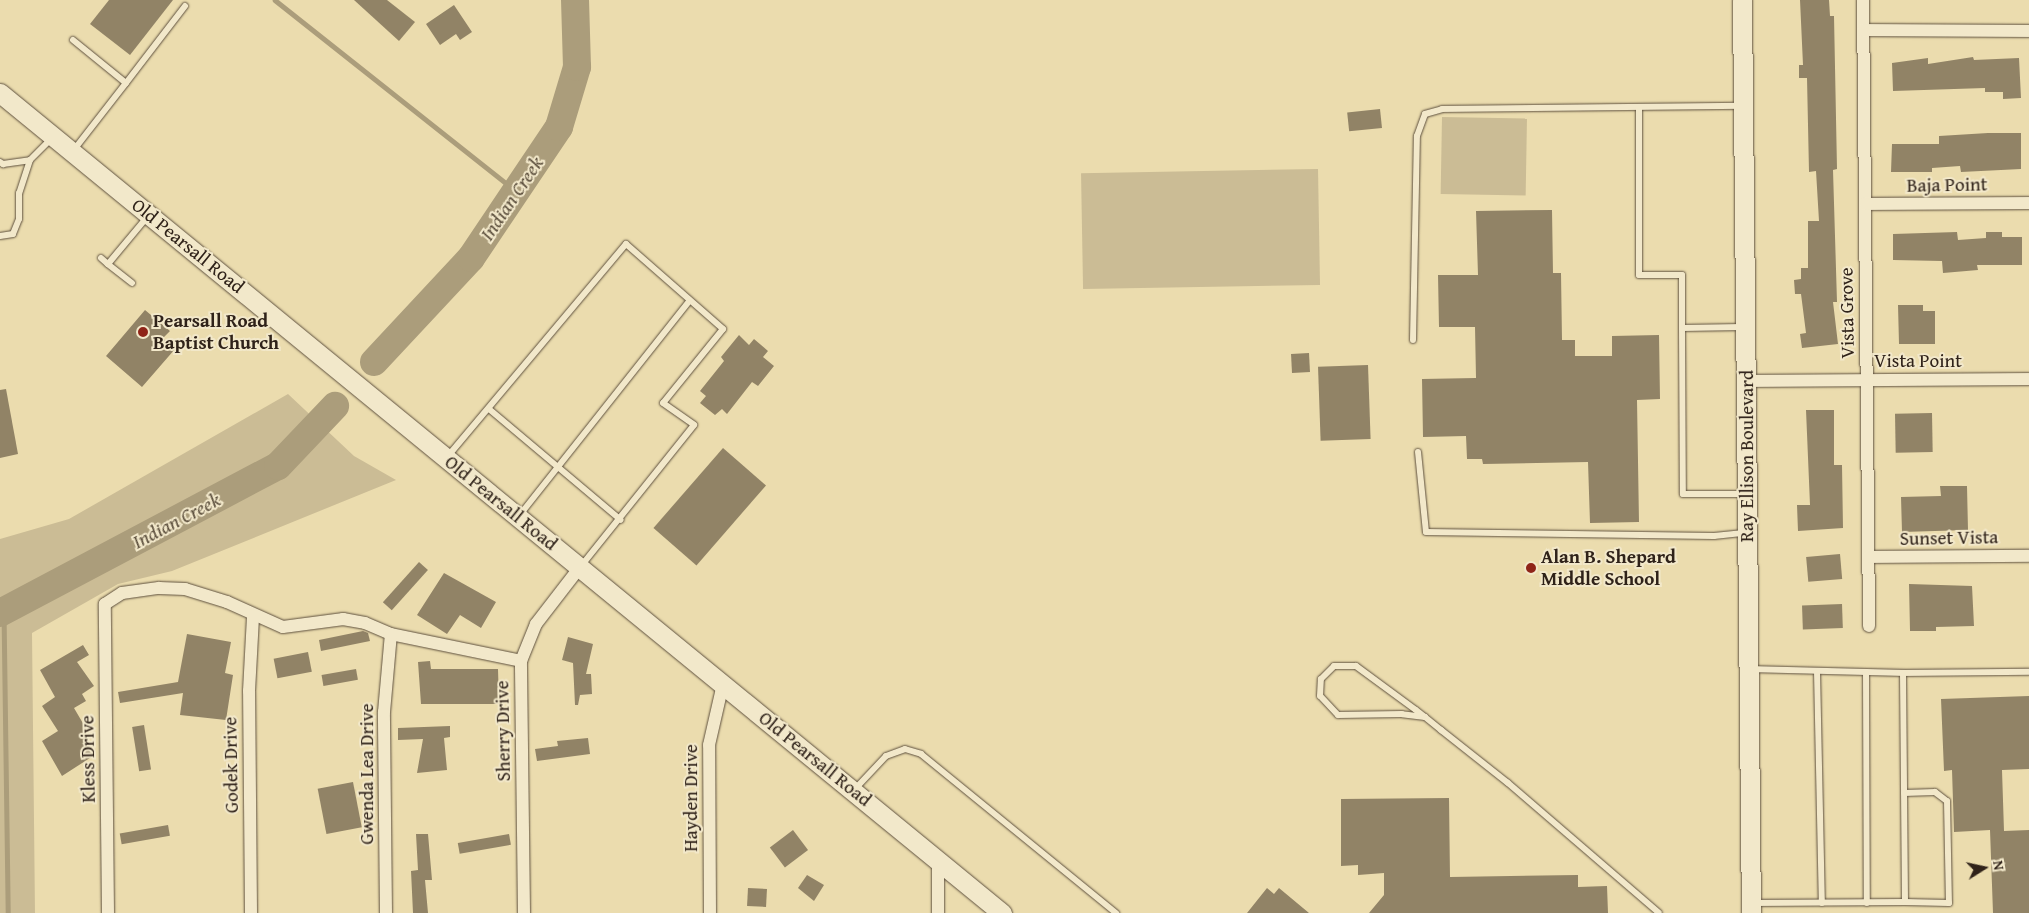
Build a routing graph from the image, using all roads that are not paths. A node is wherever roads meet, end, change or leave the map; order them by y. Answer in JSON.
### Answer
{"nodes":[{"id":1,"x":1742,"y":0,"type":"edge"},
{"id":2,"x":1863,"y":0,"type":"edge"},
{"id":3,"x":185,"y":6,"type":"dead end"},
{"id":4,"x":1863,"y":30,"type":"junction"},
{"id":5,"x":2029,"y":31,"type":"edge"},
{"id":6,"x":73,"y":40,"type":"dead end"},
{"id":7,"x":126,"y":83,"type":"junction"},
{"id":8,"x":0,"y":93,"type":"edge"},
{"id":9,"x":1744,"y":106,"type":"junction"},
{"id":10,"x":1639,"y":107,"type":"junction"},
{"id":11,"x":54,"y":136,"type":"junction"},
{"id":12,"x":73,"y":152,"type":"junction"},
{"id":13,"x":30,"y":160,"type":"junction"},
{"id":14,"x":0,"y":162,"type":"edge"},
{"id":15,"x":2029,"y":203,"type":"edge"},
{"id":16,"x":1865,"y":204,"type":"junction"},
{"id":17,"x":149,"y":215,"type":"junction"},
{"id":18,"x":0,"y":236,"type":"edge"},
{"id":19,"x":101,"y":258,"type":"dead end"},
{"id":20,"x":108,"y":264,"type":"junction"},
{"id":21,"x":132,"y":284,"type":"dead end"},
{"id":22,"x":690,"y":300,"type":"junction"},
{"id":23,"x":1746,"y":327,"type":"junction"},
{"id":24,"x":1682,"y":328,"type":"junction"},
{"id":25,"x":1413,"y":340,"type":"dead end"},
{"id":26,"x":2029,"y":379,"type":"edge"},
{"id":27,"x":1867,"y":380,"type":"junction"},
{"id":28,"x":1747,"y":381,"type":"junction"},
{"id":29,"x":488,"y":409,"type":"junction"},
{"id":30,"x":1418,"y":452,"type":"dead end"},
{"id":31,"x":446,"y":458,"type":"junction"},
{"id":32,"x":557,"y":469,"type":"junction"},
{"id":33,"x":1748,"y":494,"type":"junction"},
{"id":34,"x":518,"y":517,"type":"junction"},
{"id":35,"x":621,"y":520,"type":"junction"},
{"id":36,"x":1748,"y":533,"type":"junction"},
{"id":37,"x":2029,"y":556,"type":"edge"},
{"id":38,"x":1869,"y":558,"type":"junction"},
{"id":39,"x":580,"y":567,"type":"junction"},
{"id":40,"x":253,"y":616,"type":"junction"},
{"id":41,"x":1869,"y":626,"type":"dead end"},
{"id":42,"x":391,"y":634,"type":"junction"},
{"id":43,"x":521,"y":661,"type":"junction"},
{"id":44,"x":1749,"y":669,"type":"junction"},
{"id":45,"x":1818,"y":671,"type":"junction"},
{"id":46,"x":1866,"y":672,"type":"junction"},
{"id":47,"x":1903,"y":672,"type":"junction"},
{"id":48,"x":2029,"y":672,"type":"edge"},
{"id":49,"x":723,"y":684,"type":"junction"},
{"id":50,"x":1425,"y":717,"type":"junction"},
{"id":51,"x":854,"y":790,"type":"junction"},
{"id":52,"x":1904,"y":793,"type":"junction"},
{"id":53,"x":938,"y":860,"type":"junction"},
{"id":54,"x":1905,"y":902,"type":"junction"},
{"id":55,"x":1822,"y":903,"type":"junction"},
{"id":56,"x":1866,"y":903,"type":"junction"},
{"id":57,"x":1751,"y":908,"type":"edge"},
{"id":58,"x":108,"y":913,"type":"edge"},
{"id":59,"x":251,"y":913,"type":"edge"},
{"id":60,"x":386,"y":913,"type":"edge"},
{"id":61,"x":524,"y":913,"type":"edge"},
{"id":62,"x":710,"y":913,"type":"edge"},
{"id":63,"x":938,"y":913,"type":"edge"},
{"id":64,"x":1002,"y":913,"type":"edge"},
{"id":65,"x":1116,"y":913,"type":"edge"},
{"id":66,"x":1659,"y":913,"type":"edge"}],
"edges":[{"from":1,"to":9,"type":"main road","name":"Ray Ellison Boulevard"},
{"from":2,"to":4,"type":"street","name":"Vista Grove"},
{"from":3,"to":7,"type":"lane"},
{"from":4,"to":5,"type":"street"},
{"from":4,"to":16,"type":"street","name":"Vista Grove"},
{"from":6,"to":7,"type":"lane"},
{"from":7,"to":12,"type":"lane"},
{"from":8,"to":11,"type":"main road","name":"Old Pearsall Road"},
{"from":9,"to":10,"type":"lane"},
{"from":9,"to":23,"type":"main road","name":"Ray Ellison Boulevard"},
{"from":10,"to":24,"type":"lane"},
{"from":10,"to":25,"type":"lane"},
{"from":11,"to":12,"type":"main road","name":"Old Pearsall Road"},
{"from":11,"to":13,"type":"lane"},
{"from":12,"to":17,"type":"main road","name":"Old Pearsall Road"},
{"from":13,"to":14,"type":"lane"},
{"from":13,"to":18,"type":"lane"},
{"from":15,"to":16,"type":"street","name":"Baja Point"},
{"from":16,"to":27,"type":"street","name":"Vista Grove"},
{"from":17,"to":20,"type":"lane"},
{"from":17,"to":31,"type":"main road","name":"Old Pearsall Road"},
{"from":19,"to":20,"type":"lane"},
{"from":20,"to":21,"type":"lane"},
{"from":22,"to":29,"type":"lane"},
{"from":22,"to":32,"type":"lane"},
{"from":22,"to":35,"type":"lane"},
{"from":23,"to":24,"type":"lane"},
{"from":23,"to":28,"type":"main road","name":"Ray Ellison Boulevard"},
{"from":24,"to":33,"type":"lane"},
{"from":26,"to":27,"type":"street","name":"Vista Point"},
{"from":27,"to":28,"type":"street","name":"Vista Point"},
{"from":27,"to":38,"type":"street","name":"Vista Grove"},
{"from":28,"to":33,"type":"main road","name":"Ray Ellison Boulevard"},
{"from":29,"to":31,"type":"lane"},
{"from":29,"to":32,"type":"lane"},
{"from":30,"to":36,"type":"lane"},
{"from":31,"to":34,"type":"main road","name":"Old Pearsall Road"},
{"from":32,"to":34,"type":"lane"},
{"from":32,"to":35,"type":"lane"},
{"from":33,"to":36,"type":"main road","name":"Ray Ellison Boulevard"},
{"from":34,"to":39,"type":"main road","name":"Old Pearsall Road"},
{"from":35,"to":39,"type":"lane"},
{"from":36,"to":44,"type":"main road","name":"Ray Ellison Boulevard"},
{"from":37,"to":38,"type":"street","name":"Sunset Vista"},
{"from":38,"to":41,"type":"street","name":"Vista Grove"},
{"from":39,"to":43,"type":"street","name":"Sherry Drive"},
{"from":39,"to":49,"type":"main road","name":"Old Pearsall Road"},
{"from":40,"to":42,"type":"street"},
{"from":40,"to":58,"type":"street","name":"Kless Drive"},
{"from":40,"to":59,"type":"street","name":"Godek Drive"},
{"from":42,"to":43,"type":"street"},
{"from":42,"to":60,"type":"street","name":"Gwenda Lea Drive"},
{"from":43,"to":61,"type":"street","name":"Sherry Drive"},
{"from":44,"to":45,"type":"lane"},
{"from":44,"to":57,"type":"main road","name":"Ray Ellison Boulevard"},
{"from":45,"to":46,"type":"lane"},
{"from":45,"to":55,"type":"lane"},
{"from":46,"to":47,"type":"lane"},
{"from":46,"to":56,"type":"lane"},
{"from":47,"to":48,"type":"lane"},
{"from":47,"to":52,"type":"lane"},
{"from":49,"to":51,"type":"main road","name":"Old Pearsall Road"},
{"from":49,"to":62,"type":"street","name":"Hayden Drive"},
{"from":50,"to":50,"type":"lane"},
{"from":50,"to":66,"type":"lane"},
{"from":51,"to":53,"type":"main road","name":"Old Pearsall Road"},
{"from":51,"to":65,"type":"lane"},
{"from":52,"to":54,"type":"lane"},
{"from":52,"to":54,"type":"lane"},
{"from":53,"to":63,"type":"street"},
{"from":53,"to":64,"type":"main road","name":"Old Pearsall Road"},
{"from":54,"to":56,"type":"lane"},
{"from":55,"to":56,"type":"lane"},
{"from":55,"to":57,"type":"lane"}]}
